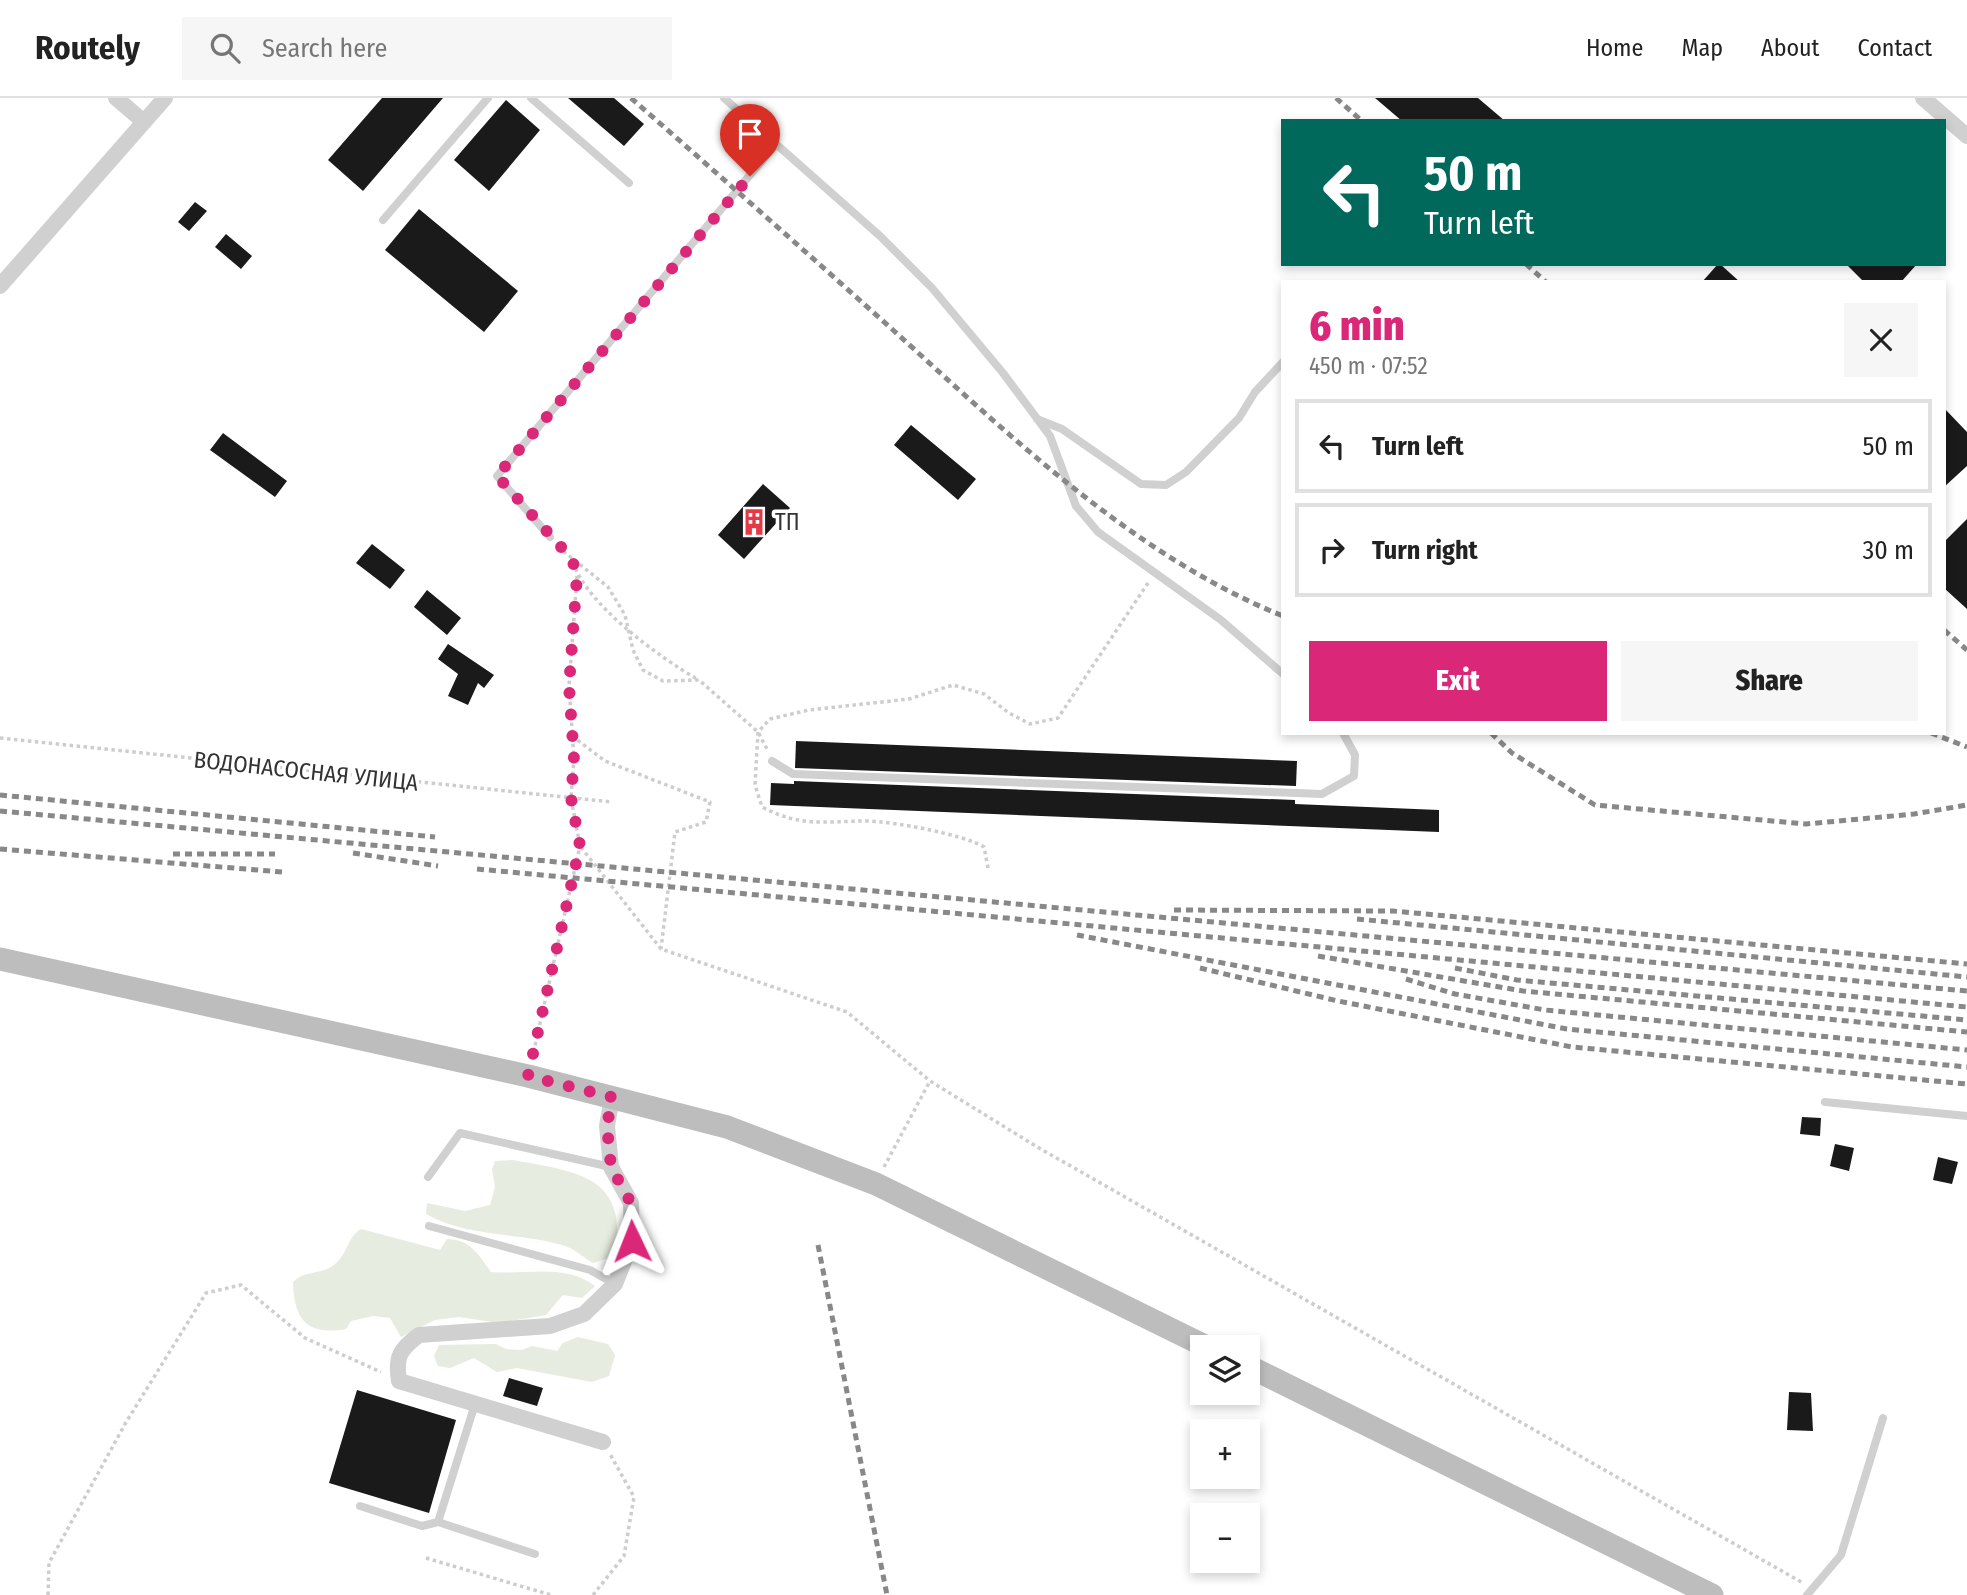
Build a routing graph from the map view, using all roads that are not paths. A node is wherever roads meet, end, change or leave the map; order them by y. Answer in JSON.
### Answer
{"nodes":[{"id":1,"x":116,"y":98,"type":"edge"},
{"id":2,"x":165,"y":98,"type":"edge"},
{"id":3,"x":488,"y":98,"type":"edge"},
{"id":4,"x":531,"y":98,"type":"edge"},
{"id":5,"x":724,"y":98,"type":"edge"},
{"id":6,"x":1923,"y":98,"type":"edge"},
{"id":7,"x":144,"y":122,"type":"junction"},
{"id":8,"x":1967,"y":136,"type":"edge"},
{"id":9,"x":776,"y":144,"type":"junction"},
{"id":10,"x":629,"y":183,"type":"dead end"},
{"id":11,"x":383,"y":220,"type":"dead end"},
{"id":12,"x":0,"y":286,"type":"edge"},
{"id":13,"x":1281,"y":364,"type":"edge"},
{"id":14,"x":1037,"y":419,"type":"junction"},
{"id":15,"x":550,"y":537,"type":"road end"},
{"id":16,"x":1281,"y":672,"type":"edge"},
{"id":17,"x":1344,"y":735,"type":"edge"},
{"id":18,"x":772,"y":761,"type":"road end"},
{"id":19,"x":0,"y":959,"type":"edge"},
{"id":20,"x":612,"y":1097,"type":"junction"},
{"id":21,"x":1825,"y":1102,"type":"dead end"},
{"id":22,"x":1967,"y":1116,"type":"edge"},
{"id":23,"x":611,"y":1167,"type":"junction"},
{"id":24,"x":428,"y":1177,"type":"dead end"},
{"id":25,"x":429,"y":1226,"type":"dead end"},
{"id":26,"x":615,"y":1284,"type":"junction"},
{"id":27,"x":1190,"y":1339,"type":"edge"},
{"id":28,"x":1260,"y":1372,"type":"edge"},
{"id":29,"x":475,"y":1404,"type":"junction"},
{"id":30,"x":1883,"y":1418,"type":"dead end"},
{"id":31,"x":603,"y":1442,"type":"road end"},
{"id":32,"x":360,"y":1506,"type":"dead end"},
{"id":33,"x":438,"y":1522,"type":"junction"},
{"id":34,"x":535,"y":1554,"type":"dead end"},
{"id":35,"x":1810,"y":1592,"type":"edge"},
{"id":36,"x":1712,"y":1595,"type":"edge"}],
"edges":[{"from":1,"to":7,"type":"street"},
{"from":2,"to":7,"type":"street"},
{"from":3,"to":11,"type":"lane"},
{"from":4,"to":10,"type":"lane"},
{"from":5,"to":9,"type":"lane"},
{"from":6,"to":8,"type":"street"},
{"from":7,"to":12,"type":"street"},
{"from":9,"to":14,"type":"lane"},
{"from":9,"to":15,"type":"lane"},
{"from":13,"to":14,"type":"lane"},
{"from":14,"to":16,"type":"lane"},
{"from":17,"to":18,"type":"lane"},
{"from":19,"to":20,"type":"street"},
{"from":20,"to":23,"type":"street"},
{"from":20,"to":27,"type":"street"},
{"from":21,"to":22,"type":"lane"},
{"from":23,"to":24,"type":"lane"},
{"from":23,"to":26,"type":"street"},
{"from":25,"to":26,"type":"lane"},
{"from":26,"to":29,"type":"street"},
{"from":28,"to":36,"type":"street"},
{"from":29,"to":31,"type":"street"},
{"from":29,"to":33,"type":"lane"},
{"from":30,"to":35,"type":"lane"},
{"from":32,"to":33,"type":"lane"},
{"from":33,"to":34,"type":"lane"}]}
